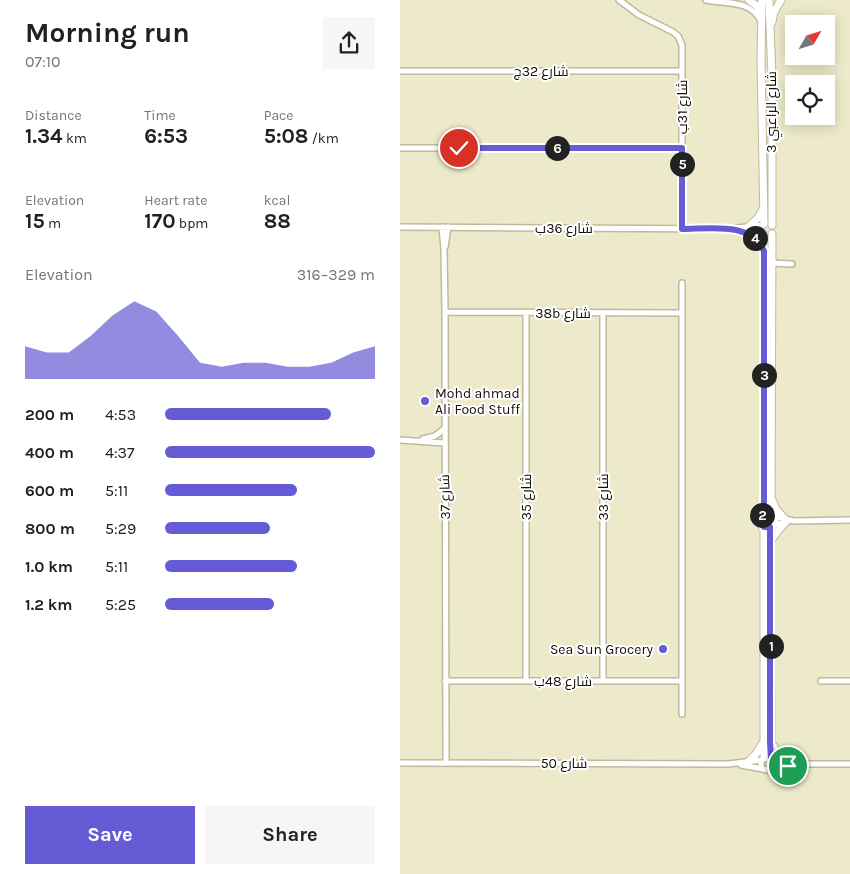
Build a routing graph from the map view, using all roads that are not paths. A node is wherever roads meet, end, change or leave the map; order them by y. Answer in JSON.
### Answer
{"nodes":[{"id":1,"x":619,"y":0,"type":"edge"},
{"id":2,"x":706,"y":0,"type":"edge"},
{"id":3,"x":749,"y":0,"type":"edge"},
{"id":4,"x":762,"y":0,"type":"edge"},
{"id":5,"x":769,"y":0,"type":"edge"},
{"id":6,"x":782,"y":0,"type":"edge"},
{"id":7,"x":761,"y":18,"type":"junction"},
{"id":8,"x":770,"y":29,"type":"junction"},
{"id":9,"x":400,"y":71,"type":"edge"},
{"id":10,"x":682,"y":71,"type":"junction"},
{"id":11,"x":400,"y":148,"type":"edge"},
{"id":12,"x":682,"y":148,"type":"junction"},
{"id":13,"x":764,"y":206,"type":"junction"},
{"id":14,"x":766,"y":225,"type":"junction"},
{"id":15,"x":400,"y":227,"type":"edge"},
{"id":16,"x":442,"y":227,"type":"junction"},
{"id":17,"x":448,"y":227,"type":"junction"},
{"id":18,"x":682,"y":229,"type":"junction"},
{"id":19,"x":747,"y":229,"type":"junction"},
{"id":20,"x":766,"y":234,"type":"junction"},
{"id":21,"x":444,"y":250,"type":"junction"},
{"id":22,"x":764,"y":251,"type":"junction"},
{"id":23,"x":771,"y":263,"type":"junction"},
{"id":24,"x":792,"y":264,"type":"dead end"},
{"id":25,"x":682,"y":283,"type":"dead end"},
{"id":26,"x":445,"y":312,"type":"junction"},
{"id":27,"x":526,"y":312,"type":"junction"},
{"id":28,"x":603,"y":313,"type":"junction"},
{"id":29,"x":682,"y":313,"type":"junction"},
{"id":30,"x":444,"y":429,"type":"junction"},
{"id":31,"x":400,"y":440,"type":"edge"},
{"id":32,"x":415,"y":440,"type":"junction"},
{"id":33,"x":444,"y":443,"type":"junction"},
{"id":34,"x":771,"y":497,"type":"junction"},
{"id":35,"x":769,"y":514,"type":"junction"},
{"id":36,"x":785,"y":520,"type":"junction"},
{"id":37,"x":850,"y":520,"type":"edge"},
{"id":38,"x":769,"y":526,"type":"junction"},
{"id":39,"x":770,"y":542,"type":"junction"},
{"id":40,"x":445,"y":681,"type":"junction"},
{"id":41,"x":526,"y":681,"type":"junction"},
{"id":42,"x":603,"y":681,"type":"junction"},
{"id":43,"x":682,"y":681,"type":"junction"},
{"id":44,"x":821,"y":681,"type":"dead end"},
{"id":45,"x":850,"y":681,"type":"edge"},
{"id":46,"x":682,"y":714,"type":"dead end"},
{"id":47,"x":767,"y":741,"type":"junction"},
{"id":48,"x":767,"y":759,"type":"junction"},
{"id":49,"x":748,"y":762,"type":"junction"},
{"id":50,"x":785,"y":762,"type":"junction"},
{"id":51,"x":400,"y":763,"type":"edge"},
{"id":52,"x":445,"y":763,"type":"junction"},
{"id":53,"x":728,"y":764,"type":"junction"},
{"id":54,"x":800,"y":764,"type":"junction"},
{"id":55,"x":850,"y":764,"type":"edge"},
{"id":56,"x":763,"y":769,"type":"junction"},
{"id":57,"x":771,"y":769,"type":"junction"}],
"edges":[{"from":1,"to":10,"type":"street","name":"شارع 31ب"},
{"from":2,"to":7,"type":"street"},
{"from":3,"to":7,"type":"street"},
{"from":4,"to":7,"type":"street","name":"شارع الراعبي 3"},
{"from":5,"to":8,"type":"street","name":"شارع الراعبي 3"},
{"from":6,"to":8,"type":"street"},
{"from":7,"to":13,"type":"street","name":"شارع الراعبي 3"},
{"from":8,"to":14,"type":"street","name":"شارع الراعبي 3"},
{"from":9,"to":10,"type":"street","name":"شارع 32ج"},
{"from":10,"to":12,"type":"street","name":"شارع 31ب"},
{"from":11,"to":12,"type":"street"},
{"from":12,"to":18,"type":"street","name":"شارع 31ب"},
{"from":13,"to":14,"type":"street","name":"شارع الراعبي 3"},
{"from":13,"to":19,"type":"street"},
{"from":14,"to":19,"type":"street","name":"شارع 36ب"},
{"from":14,"to":20,"type":"street"},
{"from":14,"to":20,"type":"street"},
{"from":15,"to":16,"type":"street","name":"شارع 36ب"},
{"from":16,"to":17,"type":"street","name":"شارع 36ب"},
{"from":16,"to":21,"type":"street","name":"شارع 37"},
{"from":17,"to":18,"type":"street","name":"شارع 36ب"},
{"from":17,"to":21,"type":"street","name":"شارع 37"},
{"from":18,"to":19,"type":"street","name":"شارع 36ب"},
{"from":19,"to":20,"type":"street","name":"شارع 36ب"},
{"from":19,"to":22,"type":"street"},
{"from":20,"to":22,"type":"street"},
{"from":20,"to":23,"type":"street"},
{"from":21,"to":26,"type":"street","name":"شارع 37"},
{"from":22,"to":35,"type":"street"},
{"from":23,"to":24,"type":"street"},
{"from":23,"to":34,"type":"street"},
{"from":25,"to":29,"type":"street"},
{"from":26,"to":27,"type":"street","name":"38b شارع"},
{"from":26,"to":30,"type":"street","name":"شارع 37"},
{"from":27,"to":28,"type":"street","name":"38b شارع"},
{"from":27,"to":41,"type":"street","name":"شارع 35"},
{"from":28,"to":29,"type":"street","name":"38b شارع"},
{"from":28,"to":42,"type":"street","name":"شارع 33"},
{"from":29,"to":43,"type":"street"},
{"from":30,"to":32,"type":"street"},
{"from":30,"to":33,"type":"street","name":"شارع 37"},
{"from":31,"to":32,"type":"street"},
{"from":32,"to":33,"type":"street"},
{"from":33,"to":40,"type":"street","name":"شارع 37"},
{"from":34,"to":35,"type":"street"},
{"from":34,"to":36,"type":"street"},
{"from":35,"to":36,"type":"street"},
{"from":35,"to":38,"type":"street"},
{"from":35,"to":38,"type":"street"},
{"from":36,"to":37,"type":"street"},
{"from":36,"to":38,"type":"street"},
{"from":36,"to":39,"type":"street"},
{"from":38,"to":39,"type":"street"},
{"from":38,"to":47,"type":"street"},
{"from":39,"to":47,"type":"street"},
{"from":40,"to":41,"type":"street","name":"شارع 48ب"},
{"from":40,"to":52,"type":"street","name":"شارع 37"},
{"from":41,"to":42,"type":"street","name":"شارع 48ب"},
{"from":42,"to":43,"type":"street","name":"شارع 48ب"},
{"from":43,"to":46,"type":"street"},
{"from":44,"to":45,"type":"street"},
{"from":47,"to":48,"type":"street"},
{"from":47,"to":49,"type":"street"},
{"from":47,"to":50,"type":"street"},
{"from":48,"to":49,"type":"street","name":"شارع 50"},
{"from":48,"to":50,"type":"street","name":"شارع 50"},
{"from":48,"to":56,"type":"street"},
{"from":48,"to":57,"type":"street"},
{"from":49,"to":53,"type":"street","name":"شارع 50"},
{"from":50,"to":54,"type":"street","name":"شارع 50"},
{"from":51,"to":52,"type":"street","name":"شارع 50"},
{"from":52,"to":53,"type":"street","name":"شارع 50"},
{"from":53,"to":56,"type":"street","name":"شارع 50"},
{"from":54,"to":55,"type":"street","name":"شارع 50"},
{"from":54,"to":57,"type":"street","name":"شارع 50"},
{"from":56,"to":57,"type":"street"}]}
